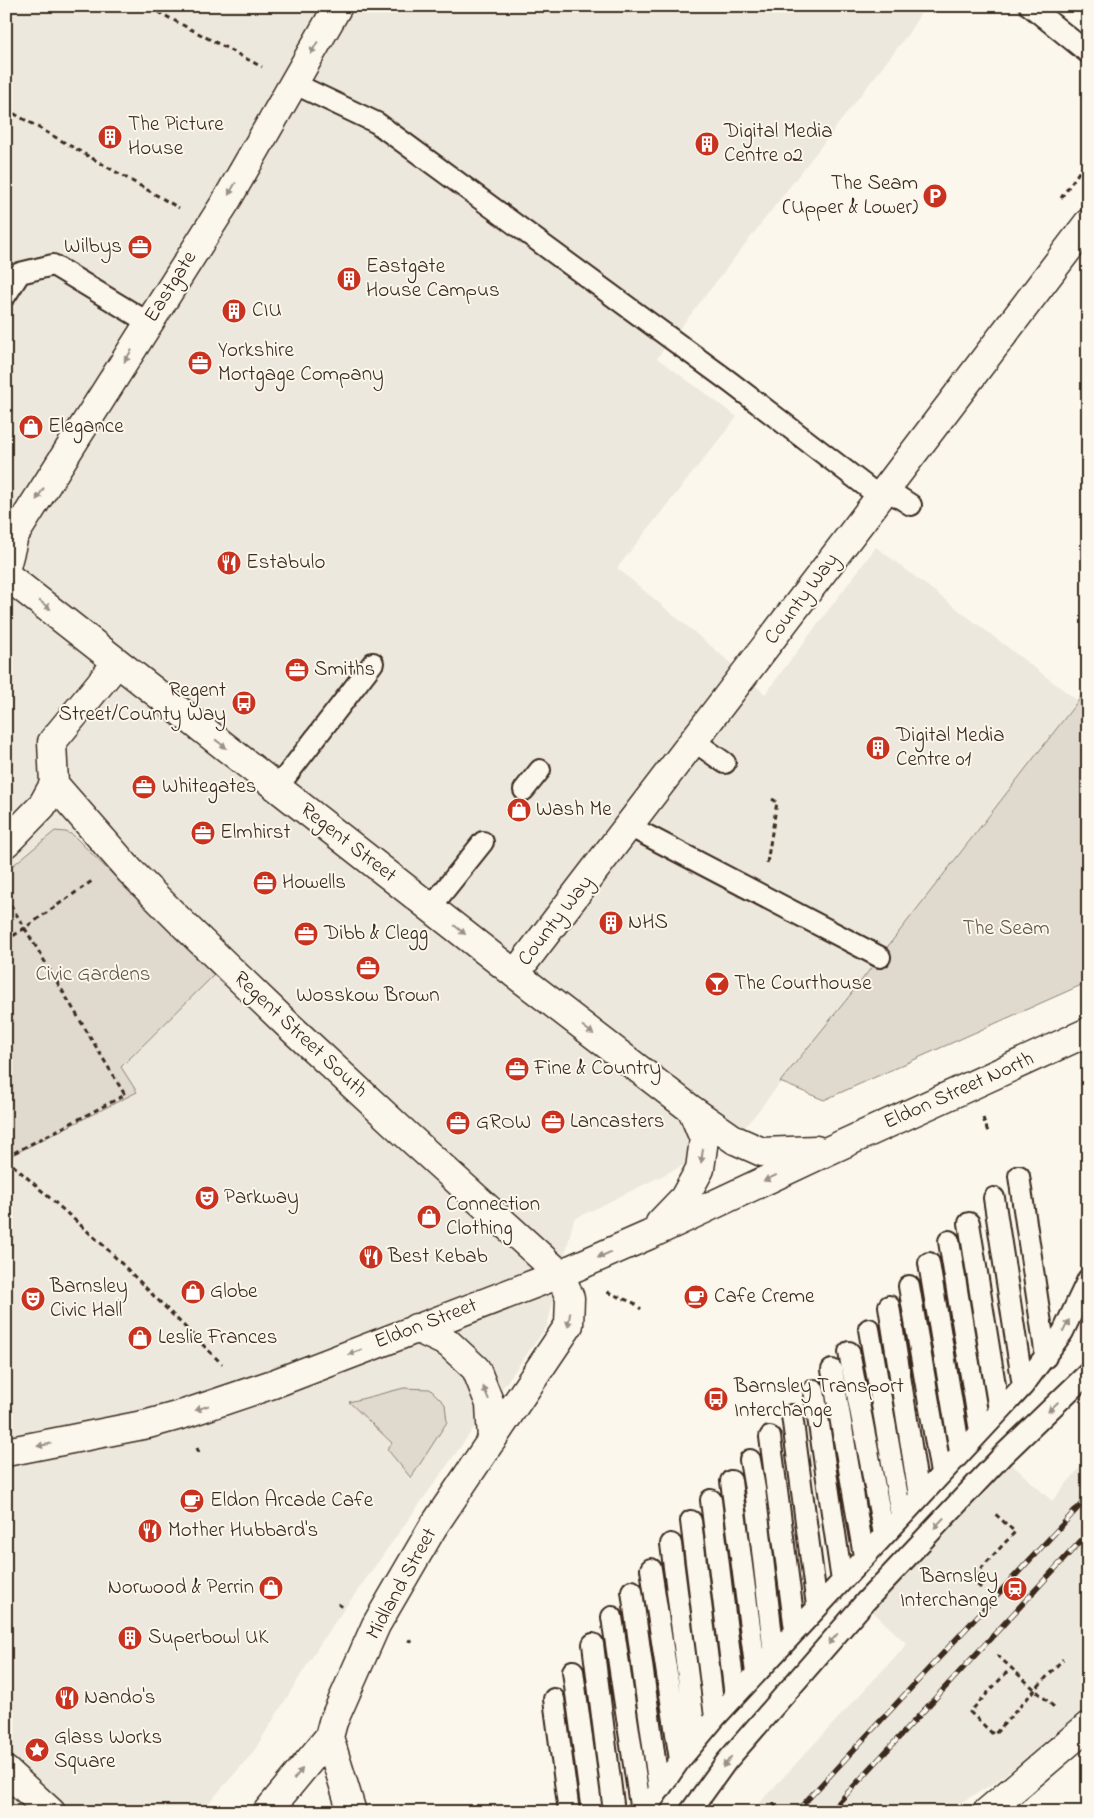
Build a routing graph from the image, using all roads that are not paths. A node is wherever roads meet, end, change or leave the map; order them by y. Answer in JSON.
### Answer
{"nodes":[{"id":1,"x":338,"y":6,"type":"edge"},
{"id":2,"x":1030,"y":6,"type":"edge"},
{"id":3,"x":1088,"y":53,"type":"edge"},
{"id":4,"x":293,"y":83,"type":"junction"},
{"id":5,"x":1088,"y":223,"type":"edge"},
{"id":6,"x":6,"y":295,"type":"edge"},
{"id":7,"x":148,"y":323,"type":"junction"},
{"id":8,"x":883,"y":493,"type":"junction"},
{"id":9,"x":912,"y":505,"type":"dead end"},
{"id":10,"x":6,"y":567,"type":"edge"},
{"id":11,"x":6,"y":575,"type":"edge"},
{"id":12,"x":117,"y":663,"type":"junction"},
{"id":13,"x":373,"y":663,"type":"dead end"},
{"id":14,"x":694,"y":741,"type":"junction"},
{"id":15,"x":724,"y":763,"type":"dead end"},
{"id":16,"x":540,"y":770,"type":"dead end"},
{"id":17,"x":54,"y":784,"type":"junction"},
{"id":18,"x":277,"y":788,"type":"junction"},
{"id":19,"x":524,"y":790,"type":"dead end"},
{"id":20,"x":629,"y":826,"type":"junction"},
{"id":21,"x":6,"y":842,"type":"edge"},
{"id":22,"x":483,"y":842,"type":"dead end"},
{"id":23,"x":431,"y":907,"type":"junction"},
{"id":24,"x":880,"y":957,"type":"dead end"},
{"id":25,"x":515,"y":974,"type":"junction"},
{"id":26,"x":1088,"y":1032,"type":"edge"},
{"id":27,"x":692,"y":1110,"type":"junction"},
{"id":28,"x":830,"y":1150,"type":"junction"},
{"id":29,"x":1018,"y":1176,"type":"dead end"},
{"id":30,"x":994,"y":1198,"type":"dead end"},
{"id":31,"x":969,"y":1223,"type":"dead end"},
{"id":32,"x":649,"y":1235,"type":"junction"},
{"id":33,"x":949,"y":1241,"type":"dead end"},
{"id":34,"x":929,"y":1263,"type":"dead end"},
{"id":35,"x":560,"y":1274,"type":"junction"},
{"id":36,"x":1088,"y":1279,"type":"edge"},
{"id":37,"x":909,"y":1286,"type":"dead end"},
{"id":38,"x":889,"y":1306,"type":"dead end"},
{"id":39,"x":416,"y":1328,"type":"junction"},
{"id":40,"x":869,"y":1329,"type":"dead end"},
{"id":41,"x":849,"y":1352,"type":"dead end"},
{"id":42,"x":1046,"y":1357,"type":"junction"},
{"id":43,"x":832,"y":1370,"type":"dead end"},
{"id":44,"x":1088,"y":1373,"type":"edge"},
{"id":45,"x":1022,"y":1386,"type":"junction"},
{"id":46,"x":814,"y":1390,"type":"dead end"},
{"id":47,"x":999,"y":1410,"type":"junction"},
{"id":48,"x":792,"y":1415,"type":"dead end"},
{"id":49,"x":980,"y":1431,"type":"junction"},
{"id":50,"x":770,"y":1437,"type":"dead end"},
{"id":51,"x":492,"y":1440,"type":"junction"},
{"id":52,"x":6,"y":1452,"type":"edge"},
{"id":53,"x":960,"y":1452,"type":"junction"},
{"id":54,"x":750,"y":1460,"type":"dead end"},
{"id":55,"x":941,"y":1472,"type":"junction"},
{"id":56,"x":731,"y":1481,"type":"dead end"},
{"id":57,"x":919,"y":1496,"type":"junction"},
{"id":58,"x":711,"y":1500,"type":"dead end"},
{"id":59,"x":901,"y":1515,"type":"junction"},
{"id":60,"x":691,"y":1521,"type":"dead end"},
{"id":61,"x":884,"y":1534,"type":"junction"},
{"id":62,"x":671,"y":1544,"type":"dead end"},
{"id":63,"x":864,"y":1556,"type":"junction"},
{"id":64,"x":651,"y":1569,"type":"dead end"},
{"id":65,"x":842,"y":1581,"type":"junction"},
{"id":66,"x":632,"y":1591,"type":"dead end"},
{"id":67,"x":817,"y":1606,"type":"junction"},
{"id":68,"x":612,"y":1617,"type":"dead end"},
{"id":69,"x":795,"y":1630,"type":"junction"},
{"id":70,"x":593,"y":1644,"type":"dead end"},
{"id":71,"x":774,"y":1654,"type":"junction"},
{"id":72,"x":574,"y":1671,"type":"dead end"},
{"id":73,"x":756,"y":1673,"type":"junction"},
{"id":74,"x":736,"y":1696,"type":"junction"},
{"id":75,"x":554,"y":1700,"type":"dead end"},
{"id":76,"x":715,"y":1718,"type":"junction"},
{"id":77,"x":1084,"y":1728,"type":"edge"},
{"id":78,"x":329,"y":1737,"type":"junction"},
{"id":79,"x":696,"y":1740,"type":"junction"},
{"id":80,"x":680,"y":1760,"type":"junction"},
{"id":81,"x":6,"y":1771,"type":"edge"},
{"id":82,"x":659,"y":1789,"type":"junction"},
{"id":83,"x":50,"y":1812,"type":"edge"},
{"id":84,"x":267,"y":1812,"type":"edge"},
{"id":85,"x":352,"y":1812,"type":"edge"},
{"id":86,"x":569,"y":1812,"type":"edge"},
{"id":87,"x":592,"y":1812,"type":"edge"},
{"id":88,"x":614,"y":1812,"type":"edge"},
{"id":89,"x":642,"y":1812,"type":"edge"},
{"id":90,"x":690,"y":1812,"type":"edge"},
{"id":91,"x":987,"y":1812,"type":"edge"}],
"edges":[{"from":1,"to":4,"type":"street","name":"Eastgate","one_way":true},
{"from":2,"to":3,"type":"lane"},
{"from":4,"to":7,"type":"street","name":"Eastgate","one_way":true},
{"from":4,"to":8,"type":"lane"},
{"from":5,"to":8,"type":"street","name":"County Way"},
{"from":6,"to":7,"type":"lane"},
{"from":7,"to":10,"type":"street","name":"Eastgate","one_way":true},
{"from":8,"to":9,"type":"lane"},
{"from":8,"to":14,"type":"street","name":"County Way"},
{"from":11,"to":12,"type":"street","name":"Regent Street","one_way":true},
{"from":12,"to":17,"type":"street"},
{"from":12,"to":18,"type":"street","name":"Regent Street","one_way":true},
{"from":13,"to":18,"type":"lane"},
{"from":14,"to":15,"type":"lane"},
{"from":14,"to":20,"type":"street","name":"County Way"},
{"from":16,"to":19,"type":"lane"},
{"from":17,"to":21,"type":"street"},
{"from":17,"to":35,"type":"street","name":"Regent Street South"},
{"from":18,"to":23,"type":"street","name":"Regent Street"},
{"from":20,"to":24,"type":"lane"},
{"from":20,"to":25,"type":"street","name":"County Way"},
{"from":22,"to":23,"type":"lane"},
{"from":23,"to":25,"type":"street","name":"Regent Street","one_way":true},
{"from":25,"to":27,"type":"street","name":"Regent Street","one_way":true},
{"from":26,"to":28,"type":"street","name":"Eldon Street North"},
{"from":27,"to":28,"type":"street","name":"Regent Street"},
{"from":27,"to":32,"type":"street","name":"Regent Street","one_way":true},
{"from":28,"to":32,"type":"street","name":"Eldon Street","one_way":true},
{"from":29,"to":42,"type":"lane"},
{"from":30,"to":45,"type":"lane"},
{"from":31,"to":47,"type":"lane"},
{"from":32,"to":35,"type":"street","name":"Eldon Street","one_way":true},
{"from":33,"to":49,"type":"lane"},
{"from":34,"to":53,"type":"lane"},
{"from":35,"to":39,"type":"street","name":"Eldon Street"},
{"from":35,"to":51,"type":"street","name":"Midland Street","one_way":true},
{"from":42,"to":36,"type":"lane","one_way":true},
{"from":37,"to":55,"type":"lane"},
{"from":38,"to":57,"type":"lane"},
{"from":51,"to":39,"type":"street","one_way":true},
{"from":39,"to":52,"type":"street","name":"Eldon Street","one_way":true},
{"from":40,"to":59,"type":"lane"},
{"from":41,"to":61,"type":"lane"},
{"from":42,"to":45,"type":"lane"},
{"from":43,"to":63,"type":"lane"},
{"from":44,"to":90,"type":"lane","one_way":true},
{"from":45,"to":47,"type":"lane"},
{"from":46,"to":65,"type":"lane"},
{"from":47,"to":49,"type":"lane"},
{"from":48,"to":67,"type":"lane"},
{"from":49,"to":53,"type":"lane"},
{"from":50,"to":69,"type":"lane"},
{"from":51,"to":78,"type":"street","name":"Midland Street"},
{"from":53,"to":55,"type":"lane"},
{"from":54,"to":71,"type":"lane"},
{"from":55,"to":57,"type":"lane"},
{"from":56,"to":73,"type":"lane"},
{"from":57,"to":59,"type":"lane"},
{"from":58,"to":74,"type":"lane"},
{"from":59,"to":61,"type":"lane"},
{"from":60,"to":76,"type":"lane"},
{"from":61,"to":63,"type":"lane"},
{"from":62,"to":79,"type":"lane"},
{"from":63,"to":65,"type":"lane"},
{"from":64,"to":80,"type":"lane"},
{"from":65,"to":67,"type":"lane"},
{"from":66,"to":82,"type":"lane"},
{"from":67,"to":69,"type":"lane"},
{"from":68,"to":89,"type":"lane"},
{"from":69,"to":71,"type":"lane"},
{"from":70,"to":88,"type":"lane"},
{"from":71,"to":73,"type":"lane"},
{"from":72,"to":87,"type":"lane"},
{"from":73,"to":74,"type":"lane"},
{"from":74,"to":76,"type":"lane"},
{"from":75,"to":86,"type":"lane"},
{"from":76,"to":79,"type":"lane"},
{"from":77,"to":91,"type":"street"},
{"from":84,"to":78,"type":"street","name":"Midland Street","one_way":true},
{"from":78,"to":85,"type":"street"},
{"from":79,"to":80,"type":"lane"},
{"from":80,"to":82,"type":"lane"},
{"from":81,"to":83,"type":"street"},
{"from":82,"to":89,"type":"lane"}]}
